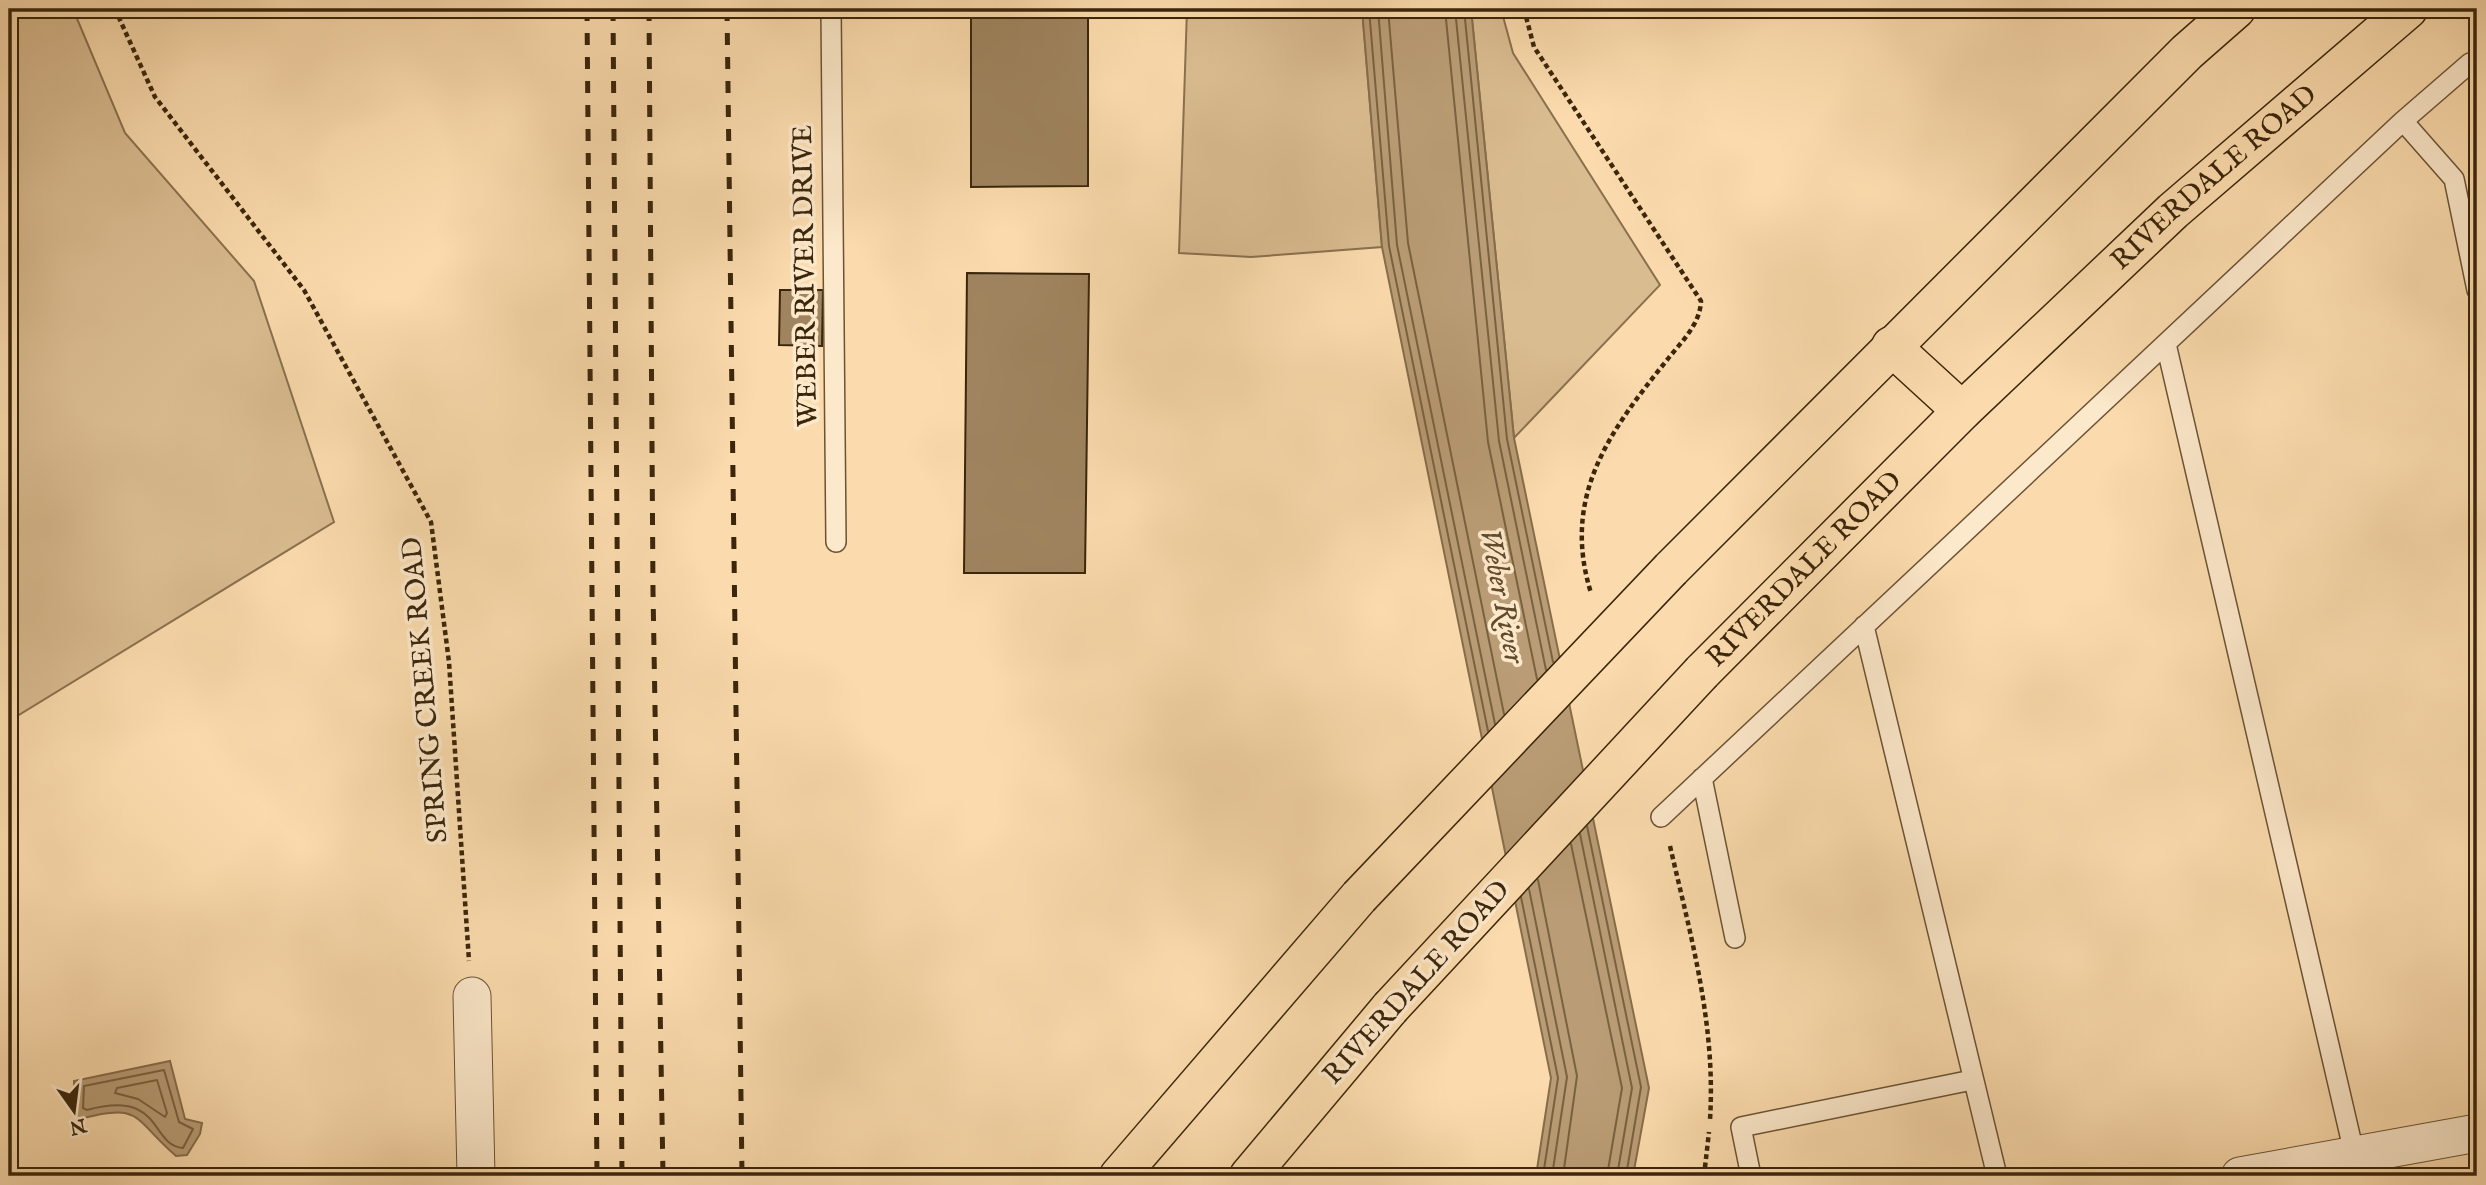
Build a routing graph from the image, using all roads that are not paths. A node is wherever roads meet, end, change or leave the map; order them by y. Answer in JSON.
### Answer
{"nodes":[{"id":1,"x":831,"y":9,"type":"edge"},
{"id":2,"x":2236,"y":9,"type":"edge"},
{"id":3,"x":2407,"y":9,"type":"edge"},
{"id":4,"x":2470,"y":63,"type":"dead end"},
{"id":5,"x":2403,"y":121,"type":"junction"},
{"id":6,"x":2477,"y":290,"type":"edge"},
{"id":7,"x":2166,"y":344,"type":"junction"},
{"id":8,"x":1891,"y":346,"type":"junction"},
{"id":9,"x":1962,"y":411,"type":"junction"},
{"id":10,"x":836,"y":542,"type":"dead end"},
{"id":11,"x":1864,"y":626,"type":"junction"},
{"id":12,"x":1702,"y":778,"type":"junction"},
{"id":13,"x":1661,"y":817,"type":"dead end"},
{"id":14,"x":1735,"y":938,"type":"dead end"},
{"id":15,"x":472,"y":996,"type":"road end"},
{"id":16,"x":1972,"y":1080,"type":"junction"},
{"id":17,"x":2477,"y":1133,"type":"edge"},
{"id":18,"x":2355,"y":1157,"type":"junction"},
{"id":19,"x":475,"y":1176,"type":"edge"},
{"id":20,"x":1119,"y":1176,"type":"edge"},
{"id":21,"x":1249,"y":1176,"type":"edge"},
{"id":22,"x":1751,"y":1176,"type":"edge"},
{"id":23,"x":1997,"y":1176,"type":"edge"},
{"id":24,"x":2240,"y":1176,"type":"edge"}],
"edges":[{"from":1,"to":10,"type":"lane","name":"WEBER RIVER DRIVE"},
{"from":2,"to":8,"type":"main road"},
{"from":3,"to":9,"type":"main road","name":"RIVERDALE ROAD"},
{"from":4,"to":5,"type":"lane"},
{"from":5,"to":6,"type":"lane"},
{"from":5,"to":7,"type":"lane"},
{"from":7,"to":11,"type":"lane"},
{"from":7,"to":18,"type":"lane"},
{"from":8,"to":9,"type":"main road"},
{"from":8,"to":20,"type":"main road","bridge":true},
{"from":9,"to":21,"type":"main road","name":"RIVERDALE ROAD","bridge":true},
{"from":11,"to":12,"type":"lane"},
{"from":11,"to":16,"type":"lane"},
{"from":12,"to":13,"type":"lane"},
{"from":12,"to":14,"type":"lane"},
{"from":15,"to":19,"type":"street"},
{"from":16,"to":22,"type":"lane"},
{"from":16,"to":23,"type":"lane"},
{"from":17,"to":18,"type":"street"},
{"from":18,"to":24,"type":"street"}]}
